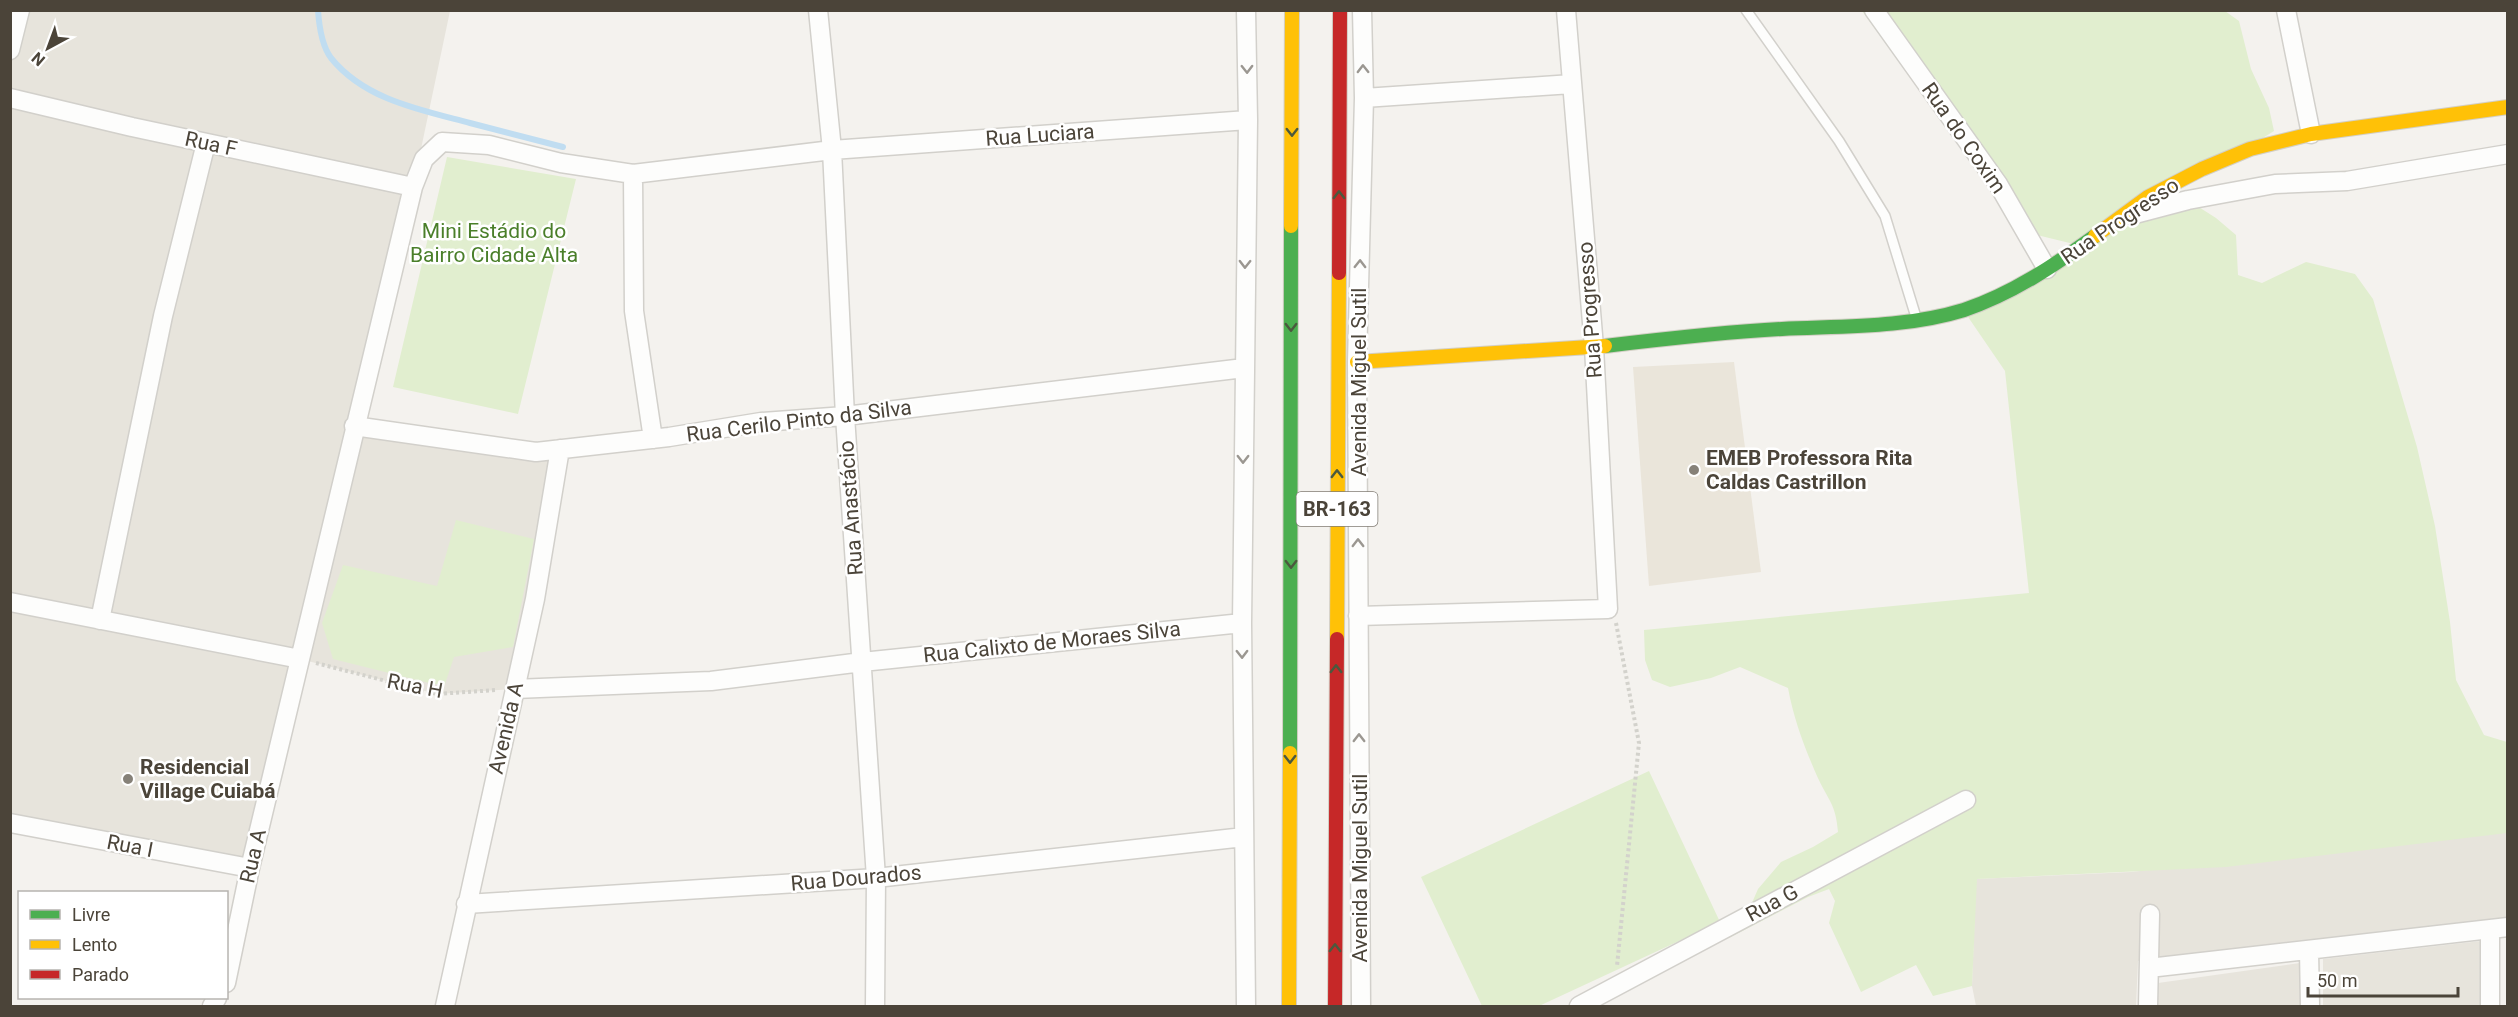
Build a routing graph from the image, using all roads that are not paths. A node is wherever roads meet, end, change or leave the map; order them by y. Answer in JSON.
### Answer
{"nodes":[{"id":1,"x":20,"y":10,"type":"edge"},
{"id":2,"x":818,"y":10,"type":"edge"},
{"id":3,"x":1246,"y":10,"type":"edge"},
{"id":4,"x":1292,"y":10,"type":"edge"},
{"id":5,"x":1340,"y":10,"type":"edge"},
{"id":6,"x":1362,"y":10,"type":"edge"},
{"id":7,"x":1566,"y":10,"type":"edge"},
{"id":8,"x":1746,"y":10,"type":"edge"},
{"id":9,"x":1874,"y":10,"type":"edge"},
{"id":10,"x":2286,"y":10,"type":"edge"},
{"id":11,"x":10,"y":50,"type":"edge"},
{"id":12,"x":1572,"y":84,"type":"junction"},
{"id":13,"x":10,"y":98,"type":"edge"},
{"id":14,"x":1364,"y":99,"type":"junction"},
{"id":15,"x":2508,"y":107,"type":"edge"},
{"id":16,"x":1248,"y":120,"type":"junction"},
{"id":17,"x":2311,"y":134,"type":"junction"},
{"id":18,"x":206,"y":143,"type":"junction"},
{"id":19,"x":832,"y":150,"type":"junction"},
{"id":20,"x":2508,"y":154,"type":"edge"},
{"id":21,"x":633,"y":174,"type":"junction"},
{"id":22,"x":412,"y":186,"type":"junction"},
{"id":23,"x":2122,"y":217,"type":"junction"},
{"id":24,"x":2048,"y":269,"type":"junction"},
{"id":25,"x":1917,"y":319,"type":"junction"},
{"id":26,"x":1594,"y":347,"type":"junction"},
{"id":27,"x":1357,"y":362,"type":"junction"},
{"id":28,"x":1244,"y":368,"type":"junction"},
{"id":29,"x":845,"y":416,"type":"junction"},
{"id":30,"x":354,"y":426,"type":"junction"},
{"id":31,"x":653,"y":439,"type":"junction"},
{"id":32,"x":560,"y":449,"type":"junction"},
{"id":33,"x":10,"y":602,"type":"edge"},
{"id":34,"x":1358,"y":616,"type":"junction"},
{"id":35,"x":100,"y":620,"type":"junction"},
{"id":36,"x":1242,"y":623,"type":"junction"},
{"id":37,"x":300,"y":659,"type":"junction"},
{"id":38,"x":862,"y":662,"type":"junction"},
{"id":39,"x":515,"y":689,"type":"junction"},
{"id":40,"x":1966,"y":800,"type":"dead end"},
{"id":41,"x":10,"y":823,"type":"edge"},
{"id":42,"x":1244,"y":837,"type":"junction"},
{"id":43,"x":250,"y":868,"type":"junction"},
{"id":44,"x":876,"y":878,"type":"junction"},
{"id":45,"x":466,"y":904,"type":"junction"},
{"id":46,"x":2150,"y":914,"type":"dead end"},
{"id":47,"x":2499,"y":928,"type":"edge"},
{"id":48,"x":2309,"y":950,"type":"junction"},
{"id":49,"x":2149,"y":968,"type":"junction"},
{"id":50,"x":228,"y":973,"type":"edge"},
{"id":51,"x":445,"y":1006,"type":"edge"},
{"id":52,"x":875,"y":1006,"type":"edge"},
{"id":53,"x":1246,"y":1006,"type":"edge"},
{"id":54,"x":1289,"y":1006,"type":"edge"},
{"id":55,"x":1335,"y":1006,"type":"edge"},
{"id":56,"x":1361,"y":1006,"type":"edge"},
{"id":57,"x":1579,"y":1006,"type":"edge"},
{"id":58,"x":2148,"y":1006,"type":"edge"},
{"id":59,"x":2310,"y":1006,"type":"edge"},
{"id":60,"x":2490,"y":1006,"type":"edge"}],
"edges":[{"from":1,"to":11,"type":"street"},
{"from":2,"to":19,"type":"street","name":"Rua Anastácio"},
{"from":3,"to":16,"type":"street","one_way":true},
{"from":4,"to":54,"type":"main road","number":"BR-163","one_way":true},
{"from":55,"to":5,"type":"main road","name":"Avenida Miguel Sutil","number":"BR-163","one_way":true},
{"from":14,"to":6,"type":"street","name":"Avenida Miguel Sutil","one_way":true},
{"from":7,"to":12,"type":"street","name":"Rua Progresso"},
{"from":8,"to":25,"type":"lane"},
{"from":9,"to":24,"type":"street","name":"Rua do Coxim"},
{"from":10,"to":17,"type":"street"},
{"from":12,"to":14,"type":"street"},
{"from":12,"to":26,"type":"street","name":"Rua Progresso"},
{"from":13,"to":18,"type":"street","name":"Rua F"},
{"from":27,"to":14,"type":"street","name":"Avenida Miguel Sutil","one_way":true},
{"from":15,"to":17,"type":"main road","name":"Rua Progresso"},
{"from":16,"to":19,"type":"street","name":"Rua Luciara"},
{"from":16,"to":28,"type":"street","one_way":true},
{"from":17,"to":23,"type":"main road","name":"Rua Progresso"},
{"from":18,"to":22,"type":"street","name":"Rua F"},
{"from":18,"to":35,"type":"street"},
{"from":19,"to":21,"type":"street","name":"Rua Luciara"},
{"from":19,"to":29,"type":"street","name":"Rua Anastácio"},
{"from":20,"to":23,"type":"street"},
{"from":21,"to":22,"type":"street","name":"Rua Luciara"},
{"from":21,"to":31,"type":"street"},
{"from":22,"to":30,"type":"street","name":"Rua A"},
{"from":23,"to":24,"type":"main road","name":"Rua Progresso"},
{"from":24,"to":25,"type":"main road","name":"Rua Progresso"},
{"from":25,"to":26,"type":"main road","name":"Rua Progresso"},
{"from":26,"to":27,"type":"main road"},
{"from":26,"to":34,"type":"street","name":"Rua Progresso"},
{"from":34,"to":27,"type":"street","name":"Avenida Miguel Sutil","one_way":true},
{"from":28,"to":29,"type":"street","name":"Rua Cerilo Pinto da Silva"},
{"from":28,"to":36,"type":"street","one_way":true},
{"from":29,"to":31,"type":"street","name":"Rua Cerilo Pinto da Silva"},
{"from":29,"to":38,"type":"street","name":"Rua Anastácio"},
{"from":30,"to":32,"type":"street","name":"Rua Cerilo Pinto da Silva"},
{"from":30,"to":37,"type":"street","name":"Rua A"},
{"from":31,"to":32,"type":"street","name":"Rua Cerilo Pinto da Silva"},
{"from":32,"to":39,"type":"street","name":"Avenida A"},
{"from":33,"to":35,"type":"street"},
{"from":56,"to":34,"type":"street","name":"Avenida Miguel Sutil","one_way":true},
{"from":35,"to":37,"type":"street"},
{"from":36,"to":38,"type":"street","name":"Rua Calixto de Moraes Silva"},
{"from":36,"to":42,"type":"street","one_way":true},
{"from":37,"to":43,"type":"street","name":"Rua A"},
{"from":38,"to":39,"type":"street"},
{"from":38,"to":44,"type":"street","name":"Rua Anastácio"},
{"from":39,"to":45,"type":"street","name":"Avenida A"},
{"from":40,"to":57,"type":"street","name":"Rua G"},
{"from":41,"to":43,"type":"street","name":"Rua I"},
{"from":42,"to":44,"type":"street","name":"Rua Dourados"},
{"from":42,"to":53,"type":"street"},
{"from":43,"to":50,"type":"street","name":"Rua A"},
{"from":44,"to":45,"type":"street","name":"Rua Dourados"},
{"from":44,"to":52,"type":"street","name":"Rua Anastácio"},
{"from":45,"to":51,"type":"street","name":"Avenida A"},
{"from":46,"to":49,"type":"street"},
{"from":47,"to":48,"type":"street"},
{"from":47,"to":60,"type":"street"},
{"from":48,"to":49,"type":"street"},
{"from":48,"to":59,"type":"street"},
{"from":49,"to":58,"type":"street"}]}
